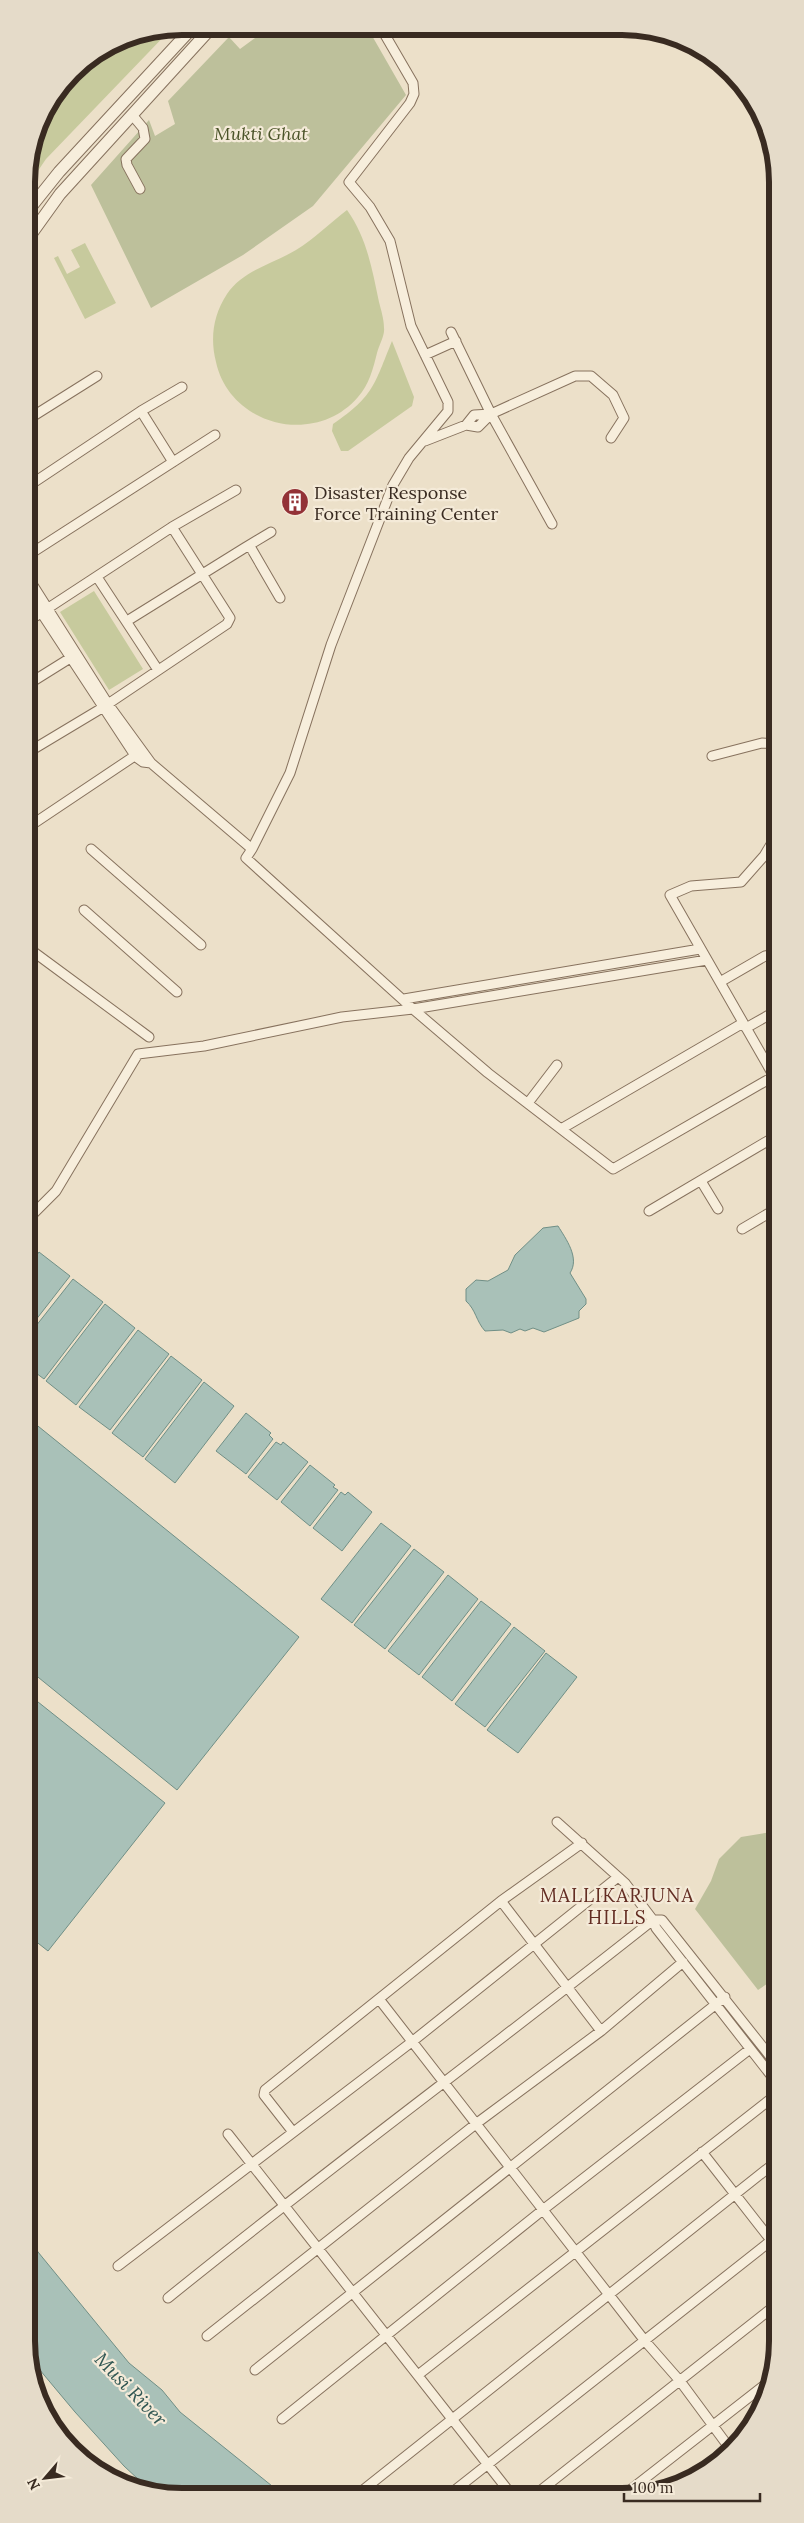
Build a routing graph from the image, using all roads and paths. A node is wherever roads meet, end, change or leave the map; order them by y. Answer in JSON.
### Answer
{"nodes":[{"id":1,"x":186,"y":35,"type":"edge"},
{"id":2,"x":205,"y":35,"type":"edge"},
{"id":3,"x":385,"y":35,"type":"edge"},
{"id":4,"x":133,"y":116,"type":"junction"},
{"id":5,"x":140,"y":189,"type":"dead end"},
{"id":6,"x":35,"y":202,"type":"edge"},
{"id":7,"x":35,"y":229,"type":"edge"},
{"id":8,"x":451,"y":332,"type":"dead end"},
{"id":9,"x":456,"y":341,"type":"junction"},
{"id":10,"x":425,"y":355,"type":"junction"},
{"id":11,"x":97,"y":376,"type":"dead end"},
{"id":12,"x":182,"y":387,"type":"dead end"},
{"id":13,"x":141,"y":411,"type":"junction"},
{"id":14,"x":491,"y":414,"type":"junction"},
{"id":15,"x":35,"y":415,"type":"edge"},
{"id":16,"x":215,"y":436,"type":"dead end"},
{"id":17,"x":611,"y":438,"type":"dead end"},
{"id":18,"x":422,"y":442,"type":"junction"},
{"id":19,"x":173,"y":462,"type":"junction"},
{"id":20,"x":35,"y":482,"type":"edge"},
{"id":21,"x":236,"y":490,"type":"dead end"},
{"id":22,"x":552,"y":524,"type":"dead end"},
{"id":23,"x":172,"y":527,"type":"junction"},
{"id":24,"x":271,"y":532,"type":"dead end"},
{"id":25,"x":246,"y":547,"type":"junction"},
{"id":26,"x":35,"y":551,"type":"edge"},
{"id":27,"x":201,"y":574,"type":"junction"},
{"id":28,"x":96,"y":577,"type":"junction"},
{"id":29,"x":35,"y":592,"type":"edge"},
{"id":30,"x":280,"y":598,"type":"dead end"},
{"id":31,"x":35,"y":600,"type":"edge"},
{"id":32,"x":45,"y":611,"type":"junction"},
{"id":33,"x":35,"y":617,"type":"edge"},
{"id":34,"x":127,"y":621,"type":"junction"},
{"id":35,"x":73,"y":656,"type":"junction"},
{"id":36,"x":158,"y":670,"type":"junction"},
{"id":37,"x":35,"y":681,"type":"edge"},
{"id":38,"x":105,"y":706,"type":"junction"},
{"id":39,"x":769,"y":744,"type":"edge"},
{"id":40,"x":35,"y":748,"type":"edge"},
{"id":41,"x":139,"y":754,"type":"junction"},
{"id":42,"x":712,"y":756,"type":"dead end"},
{"id":43,"x":35,"y":823,"type":"edge"},
{"id":44,"x":769,"y":848,"type":"edge"},
{"id":45,"x":252,"y":849,"type":"junction"},
{"id":46,"x":91,"y":850,"type":"dead end"},
{"id":47,"x":84,"y":910,"type":"dead end"},
{"id":48,"x":201,"y":945,"type":"dead end"},
{"id":49,"x":700,"y":949,"type":"junction"},
{"id":50,"x":35,"y":952,"type":"edge"},
{"id":51,"x":769,"y":955,"type":"edge"},
{"id":52,"x":707,"y":960,"type":"junction"},
{"id":53,"x":560,"y":974,"type":"junction"},
{"id":54,"x":720,"y":982,"type":"junction"},
{"id":55,"x":563,"y":984,"type":"junction"},
{"id":56,"x":177,"y":992,"type":"dead end"},
{"id":57,"x":404,"y":999,"type":"junction"},
{"id":58,"x":413,"y":1009,"type":"junction"},
{"id":59,"x":769,"y":1014,"type":"edge"},
{"id":60,"x":744,"y":1026,"type":"junction"},
{"id":61,"x":148,"y":1036,"type":"dead end"},
{"id":62,"x":557,"y":1065,"type":"dead end"},
{"id":63,"x":769,"y":1067,"type":"edge"},
{"id":64,"x":769,"y":1080,"type":"edge"},
{"id":65,"x":528,"y":1103,"type":"junction"},
{"id":66,"x":561,"y":1129,"type":"junction"},
{"id":67,"x":769,"y":1140,"type":"edge"},
{"id":68,"x":701,"y":1181,"type":"junction"},
{"id":69,"x":718,"y":1209,"type":"dead end"},
{"id":70,"x":649,"y":1211,"type":"dead end"},
{"id":71,"x":35,"y":1212,"type":"edge"},
{"id":72,"x":769,"y":1213,"type":"edge"},
{"id":73,"x":742,"y":1228,"type":"dead end"},
{"id":74,"x":557,"y":1822,"type":"dead end"},
{"id":75,"x":582,"y":1843,"type":"junction"},
{"id":76,"x":618,"y":1877,"type":"junction"},
{"id":77,"x":501,"y":1901,"type":"junction"},
{"id":78,"x":654,"y":1920,"type":"junction"},
{"id":79,"x":534,"y":1944,"type":"junction"},
{"id":80,"x":683,"y":1962,"type":"junction"},
{"id":81,"x":568,"y":1988,"type":"junction"},
{"id":82,"x":725,"y":1997,"type":"junction"},
{"id":83,"x":379,"y":1999,"type":"junction"},
{"id":84,"x":716,"y":2004,"type":"junction"},
{"id":85,"x":601,"y":2031,"type":"junction"},
{"id":86,"x":413,"y":2042,"type":"junction"},
{"id":87,"x":750,"y":2049,"type":"junction"},
{"id":88,"x":769,"y":2055,"type":"edge"},
{"id":89,"x":769,"y":2073,"type":"edge"},
{"id":90,"x":445,"y":2083,"type":"junction"},
{"id":91,"x":769,"y":2100,"type":"edge"},
{"id":92,"x":477,"y":2123,"type":"junction"},
{"id":93,"x":293,"y":2132,"type":"junction"},
{"id":94,"x":228,"y":2134,"type":"dead end"},
{"id":95,"x":702,"y":2152,"type":"junction"},
{"id":96,"x":252,"y":2164,"type":"junction"},
{"id":97,"x":511,"y":2166,"type":"junction"},
{"id":98,"x":769,"y":2167,"type":"edge"},
{"id":99,"x":735,"y":2194,"type":"junction"},
{"id":100,"x":284,"y":2204,"type":"junction"},
{"id":101,"x":544,"y":2210,"type":"junction"},
{"id":102,"x":769,"y":2234,"type":"edge"},
{"id":103,"x":769,"y":2246,"type":"edge"},
{"id":104,"x":318,"y":2249,"type":"junction"},
{"id":105,"x":576,"y":2251,"type":"junction"},
{"id":106,"x":118,"y":2266,"type":"dead end"},
{"id":107,"x":353,"y":2292,"type":"junction"},
{"id":108,"x":610,"y":2295,"type":"junction"},
{"id":109,"x":168,"y":2298,"type":"dead end"},
{"id":110,"x":769,"y":2310,"type":"edge"},
{"id":111,"x":207,"y":2336,"type":"dead end"},
{"id":112,"x":387,"y":2336,"type":"junction"},
{"id":113,"x":645,"y":2340,"type":"junction"},
{"id":114,"x":255,"y":2370,"type":"dead end"},
{"id":115,"x":418,"y":2375,"type":"junction"},
{"id":116,"x":680,"y":2381,"type":"junction"},
{"id":117,"x":761,"y":2388,"type":"edge"},
{"id":118,"x":282,"y":2419,"type":"dead end"},
{"id":119,"x":452,"y":2420,"type":"junction"},
{"id":120,"x":712,"y":2426,"type":"junction"},
{"id":121,"x":727,"y":2444,"type":"edge"},
{"id":122,"x":487,"y":2464,"type":"junction"},
{"id":123,"x":366,"y":2488,"type":"edge"},
{"id":124,"x":457,"y":2488,"type":"edge"},
{"id":125,"x":506,"y":2488,"type":"edge"},
{"id":126,"x":544,"y":2488,"type":"edge"},
{"id":127,"x":633,"y":2488,"type":"edge"}],
"edges":[{"from":1,"to":6,"type":"street"},
{"from":2,"to":4,"type":"street"},
{"from":3,"to":10,"type":"street"},
{"from":4,"to":5,"type":"street"},
{"from":4,"to":7,"type":"street"},
{"from":8,"to":9,"type":"street"},
{"from":9,"to":10,"type":"street"},
{"from":9,"to":14,"type":"street"},
{"from":10,"to":18,"type":"street"},
{"from":11,"to":15,"type":"street"},
{"from":12,"to":13,"type":"street"},
{"from":13,"to":19,"type":"street"},
{"from":13,"to":20,"type":"street"},
{"from":14,"to":17,"type":"street"},
{"from":14,"to":18,"type":"street"},
{"from":14,"to":22,"type":"street"},
{"from":16,"to":19,"type":"street"},
{"from":18,"to":45,"type":"street"},
{"from":19,"to":26,"type":"street"},
{"from":21,"to":23,"type":"street"},
{"from":23,"to":27,"type":"street"},
{"from":23,"to":28,"type":"street"},
{"from":24,"to":25,"type":"street"},
{"from":25,"to":27,"type":"street"},
{"from":25,"to":30,"type":"street"},
{"from":27,"to":34,"type":"street"},
{"from":27,"to":36,"type":"street"},
{"from":28,"to":32,"type":"street"},
{"from":28,"to":34,"type":"street"},
{"from":29,"to":32,"type":"street"},
{"from":31,"to":32,"type":"street"},
{"from":32,"to":33,"type":"street"},
{"from":32,"to":35,"type":"street"},
{"from":34,"to":36,"type":"street"},
{"from":35,"to":37,"type":"street"},
{"from":35,"to":38,"type":"street"},
{"from":36,"to":38,"type":"street"},
{"from":38,"to":40,"type":"street"},
{"from":38,"to":41,"type":"street"},
{"from":39,"to":42,"type":"street"},
{"from":41,"to":43,"type":"street"},
{"from":41,"to":45,"type":"street"},
{"from":44,"to":49,"type":"street"},
{"from":45,"to":57,"type":"street"},
{"from":46,"to":48,"type":"street"},
{"from":47,"to":56,"type":"street"},
{"from":49,"to":52,"type":"street"},
{"from":49,"to":53,"type":"street"},
{"from":50,"to":61,"type":"street"},
{"from":51,"to":54,"type":"street"},
{"from":52,"to":54,"type":"street"},
{"from":52,"to":55,"type":"street"},
{"from":53,"to":55,"type":"street"},
{"from":53,"to":57,"type":"street"},
{"from":54,"to":60,"type":"street"},
{"from":55,"to":58,"type":"street"},
{"from":57,"to":58,"type":"street"},
{"from":58,"to":65,"type":"street"},
{"from":58,"to":71,"type":"street"},
{"from":59,"to":60,"type":"street"},
{"from":60,"to":63,"type":"street"},
{"from":60,"to":66,"type":"street"},
{"from":62,"to":65,"type":"street"},
{"from":64,"to":66,"type":"street"},
{"from":65,"to":66,"type":"street"},
{"from":67,"to":68,"type":"street"},
{"from":68,"to":69,"type":"street"},
{"from":68,"to":70,"type":"street"},
{"from":72,"to":73,"type":"street"},
{"from":74,"to":75,"type":"street"},
{"from":75,"to":76,"type":"street"},
{"from":75,"to":77,"type":"street"},
{"from":76,"to":78,"type":"street"},
{"from":76,"to":79,"type":"street"},
{"from":77,"to":79,"type":"street"},
{"from":77,"to":83,"type":"street"},
{"from":78,"to":80,"type":"street"},
{"from":78,"to":81,"type":"street"},
{"from":78,"to":82,"type":"street"},
{"from":79,"to":81,"type":"street"},
{"from":79,"to":86,"type":"street"},
{"from":80,"to":84,"type":"street"},
{"from":80,"to":85,"type":"street"},
{"from":81,"to":85,"type":"street"},
{"from":81,"to":90,"type":"street"},
{"from":82,"to":84,"type":"street"},
{"from":82,"to":88,"type":"street"},
{"from":83,"to":86,"type":"street"},
{"from":83,"to":93,"type":"street"},
{"from":84,"to":87,"type":"street"},
{"from":84,"to":97,"type":"street"},
{"from":85,"to":92,"type":"street"},
{"from":86,"to":90,"type":"street"},
{"from":86,"to":93,"type":"street"},
{"from":87,"to":89,"type":"street"},
{"from":87,"to":101,"type":"street"},
{"from":90,"to":92,"type":"street"},
{"from":90,"to":100,"type":"street"},
{"from":91,"to":95,"type":"street"},
{"from":92,"to":97,"type":"street"},
{"from":92,"to":104,"type":"street"},
{"from":93,"to":96,"type":"street"},
{"from":94,"to":96,"type":"street"},
{"from":95,"to":99,"type":"street"},
{"from":95,"to":105,"type":"street"},
{"from":96,"to":100,"type":"street"},
{"from":96,"to":106,"type":"street"},
{"from":97,"to":101,"type":"street"},
{"from":97,"to":107,"type":"street"},
{"from":98,"to":99,"type":"street"},
{"from":99,"to":102,"type":"street"},
{"from":99,"to":108,"type":"street"},
{"from":100,"to":104,"type":"street"},
{"from":100,"to":109,"type":"street"},
{"from":101,"to":105,"type":"street"},
{"from":101,"to":112,"type":"street"},
{"from":103,"to":113,"type":"street"},
{"from":104,"to":107,"type":"street"},
{"from":104,"to":111,"type":"street"},
{"from":105,"to":108,"type":"street"},
{"from":105,"to":115,"type":"street"},
{"from":107,"to":112,"type":"street"},
{"from":107,"to":114,"type":"street"},
{"from":108,"to":113,"type":"street"},
{"from":108,"to":119,"type":"street"},
{"from":110,"to":116,"type":"street"},
{"from":112,"to":115,"type":"street"},
{"from":112,"to":118,"type":"street"},
{"from":113,"to":116,"type":"street"},
{"from":113,"to":122,"type":"street"},
{"from":115,"to":119,"type":"street"},
{"from":116,"to":120,"type":"street"},
{"from":116,"to":126,"type":"street"},
{"from":117,"to":120,"type":"street"},
{"from":119,"to":122,"type":"street"},
{"from":119,"to":123,"type":"street"},
{"from":120,"to":121,"type":"street"},
{"from":120,"to":127,"type":"street"},
{"from":122,"to":124,"type":"street"},
{"from":122,"to":125,"type":"street"}]}
